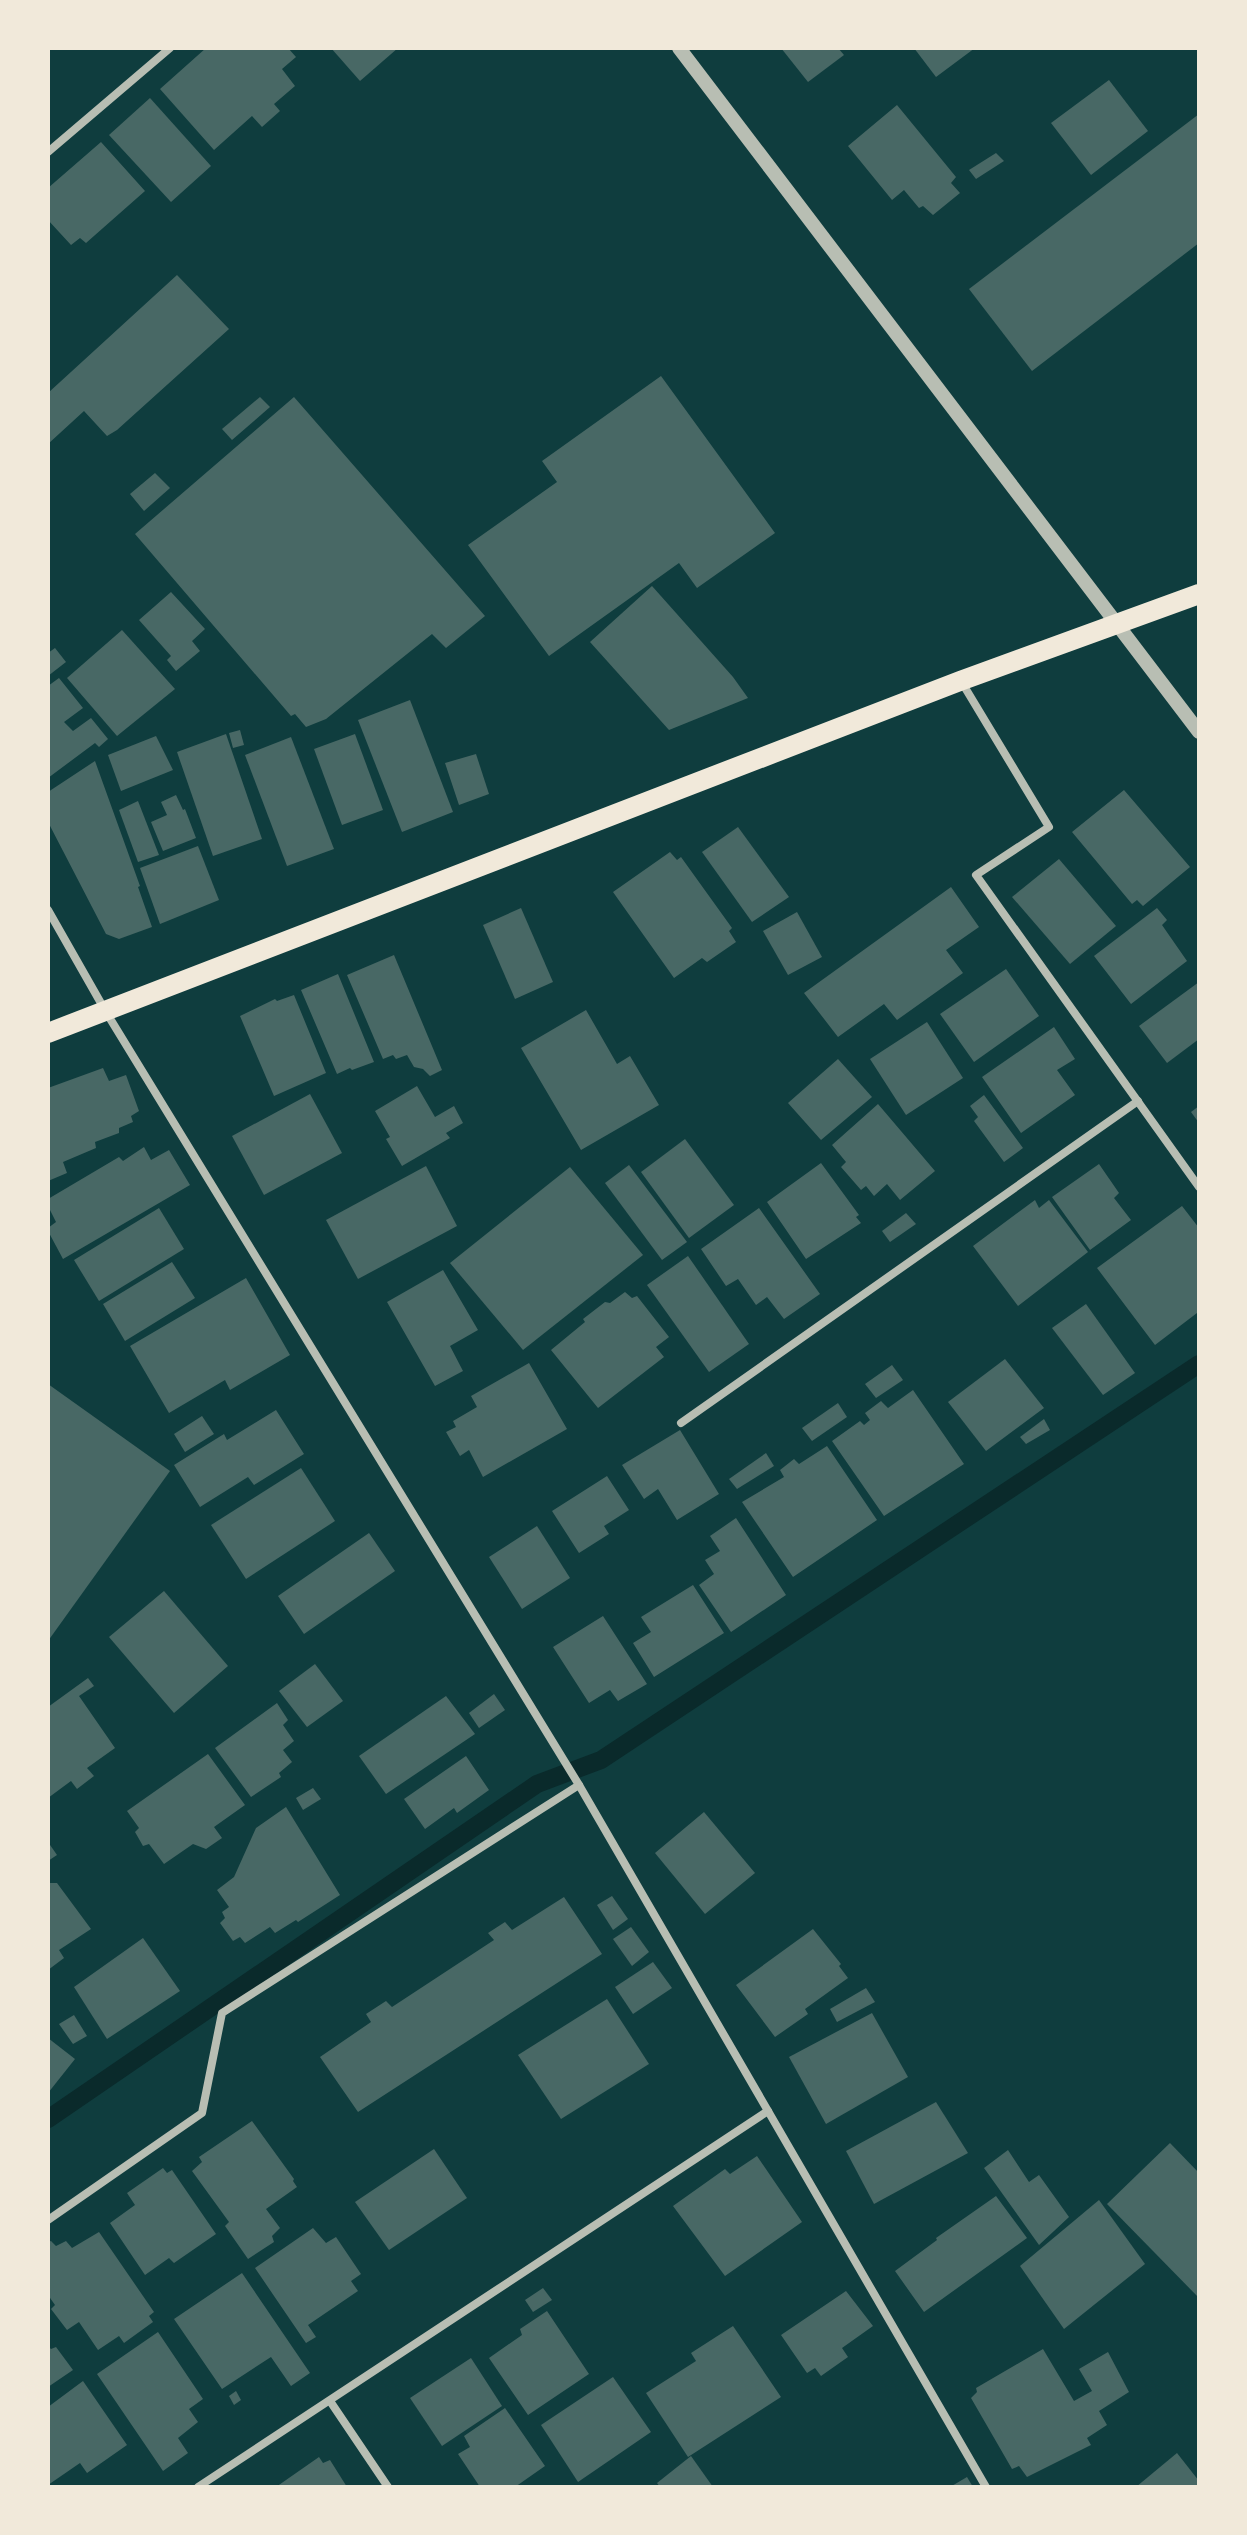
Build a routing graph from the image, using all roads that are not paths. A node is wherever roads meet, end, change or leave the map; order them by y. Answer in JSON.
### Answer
{"nodes":[{"id":1,"x":170,"y":48,"type":"edge"},
{"id":2,"x":679,"y":48,"type":"edge"},
{"id":3,"x":159,"y":51,"type":"edge"},
{"id":4,"x":48,"y":152,"type":"edge"},
{"id":5,"x":1199,"y":594,"type":"edge"},
{"id":6,"x":1117,"y":623,"type":"junction"},
{"id":7,"x":960,"y":681,"type":"junction"},
{"id":8,"x":1199,"y":732,"type":"edge"},
{"id":9,"x":48,"y":910,"type":"edge"},
{"id":10,"x":106,"y":1012,"type":"junction"},
{"id":11,"x":48,"y":1033,"type":"edge"},
{"id":12,"x":1138,"y":1101,"type":"junction"},
{"id":13,"x":1199,"y":1187,"type":"edge"},
{"id":14,"x":681,"y":1423,"type":"dead end"},
{"id":15,"x":579,"y":1785,"type":"junction"},
{"id":16,"x":768,"y":2111,"type":"junction"},
{"id":17,"x":48,"y":2220,"type":"edge"},
{"id":18,"x":330,"y":2401,"type":"junction"},
{"id":19,"x":198,"y":2487,"type":"edge"},
{"id":20,"x":388,"y":2487,"type":"edge"},
{"id":21,"x":986,"y":2487,"type":"edge"}],
"edges":[{"from":1,"to":3,"type":"street"},
{"from":2,"to":6,"type":"street"},
{"from":3,"to":4,"type":"street"},
{"from":5,"to":6,"type":"main road"},
{"from":6,"to":7,"type":"main road"},
{"from":6,"to":8,"type":"street"},
{"from":7,"to":10,"type":"main road"},
{"from":7,"to":12,"type":"street"},
{"from":9,"to":10,"type":"street"},
{"from":10,"to":11,"type":"main road"},
{"from":10,"to":15,"type":"street"},
{"from":12,"to":13,"type":"street"},
{"from":12,"to":14,"type":"street"},
{"from":15,"to":16,"type":"street"},
{"from":15,"to":17,"type":"street"},
{"from":16,"to":18,"type":"street"},
{"from":16,"to":21,"type":"street"},
{"from":18,"to":19,"type":"street"},
{"from":18,"to":20,"type":"street"}]}
